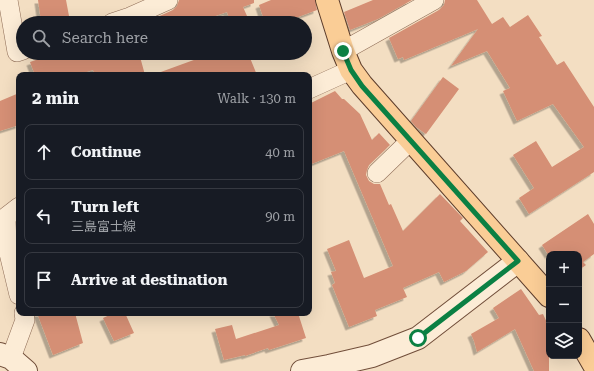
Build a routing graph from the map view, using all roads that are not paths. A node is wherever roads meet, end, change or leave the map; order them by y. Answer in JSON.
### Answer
{"nodes":[{"id":1,"x":8,"y":0,"type":"edge"},
{"id":2,"x":168,"y":0,"type":"edge"},
{"id":3,"x":327,"y":0,"type":"edge"},
{"id":4,"x":434,"y":0,"type":"edge"},
{"id":5,"x":134,"y":16,"type":"edge"},
{"id":6,"x":16,"y":46,"type":"edge"},
{"id":7,"x":347,"y":60,"type":"junction"},
{"id":8,"x":312,"y":87,"type":"edge"},
{"id":9,"x":410,"y":140,"type":"junction"},
{"id":10,"x":377,"y":173,"type":"dead end"},
{"id":11,"x":16,"y":209,"type":"edge"},
{"id":12,"x":518,"y":261,"type":"junction"},
{"id":13,"x":16,"y":283,"type":"edge"},
{"id":14,"x":546,"y":293,"type":"edge"},
{"id":15,"x":24,"y":316,"type":"edge"},
{"id":16,"x":582,"y":344,"type":"edge"},
{"id":17,"x":12,"y":361,"type":"edge"},
{"id":18,"x":594,"y":365,"type":"edge"},
{"id":19,"x":302,"y":371,"type":"edge"}],
"edges":[{"from":1,"to":6,"type":"street"},
{"from":2,"to":5,"type":"street"},
{"from":3,"to":7,"type":"main road"},
{"from":4,"to":7,"type":"street"},
{"from":7,"to":8,"type":"street"},
{"from":7,"to":9,"type":"main road"},
{"from":9,"to":10,"type":"street"},
{"from":9,"to":12,"type":"main road"},
{"from":11,"to":13,"type":"street"},
{"from":12,"to":14,"type":"main road"},
{"from":12,"to":19,"type":"street"},
{"from":15,"to":17,"type":"street"},
{"from":16,"to":18,"type":"main road"}]}
